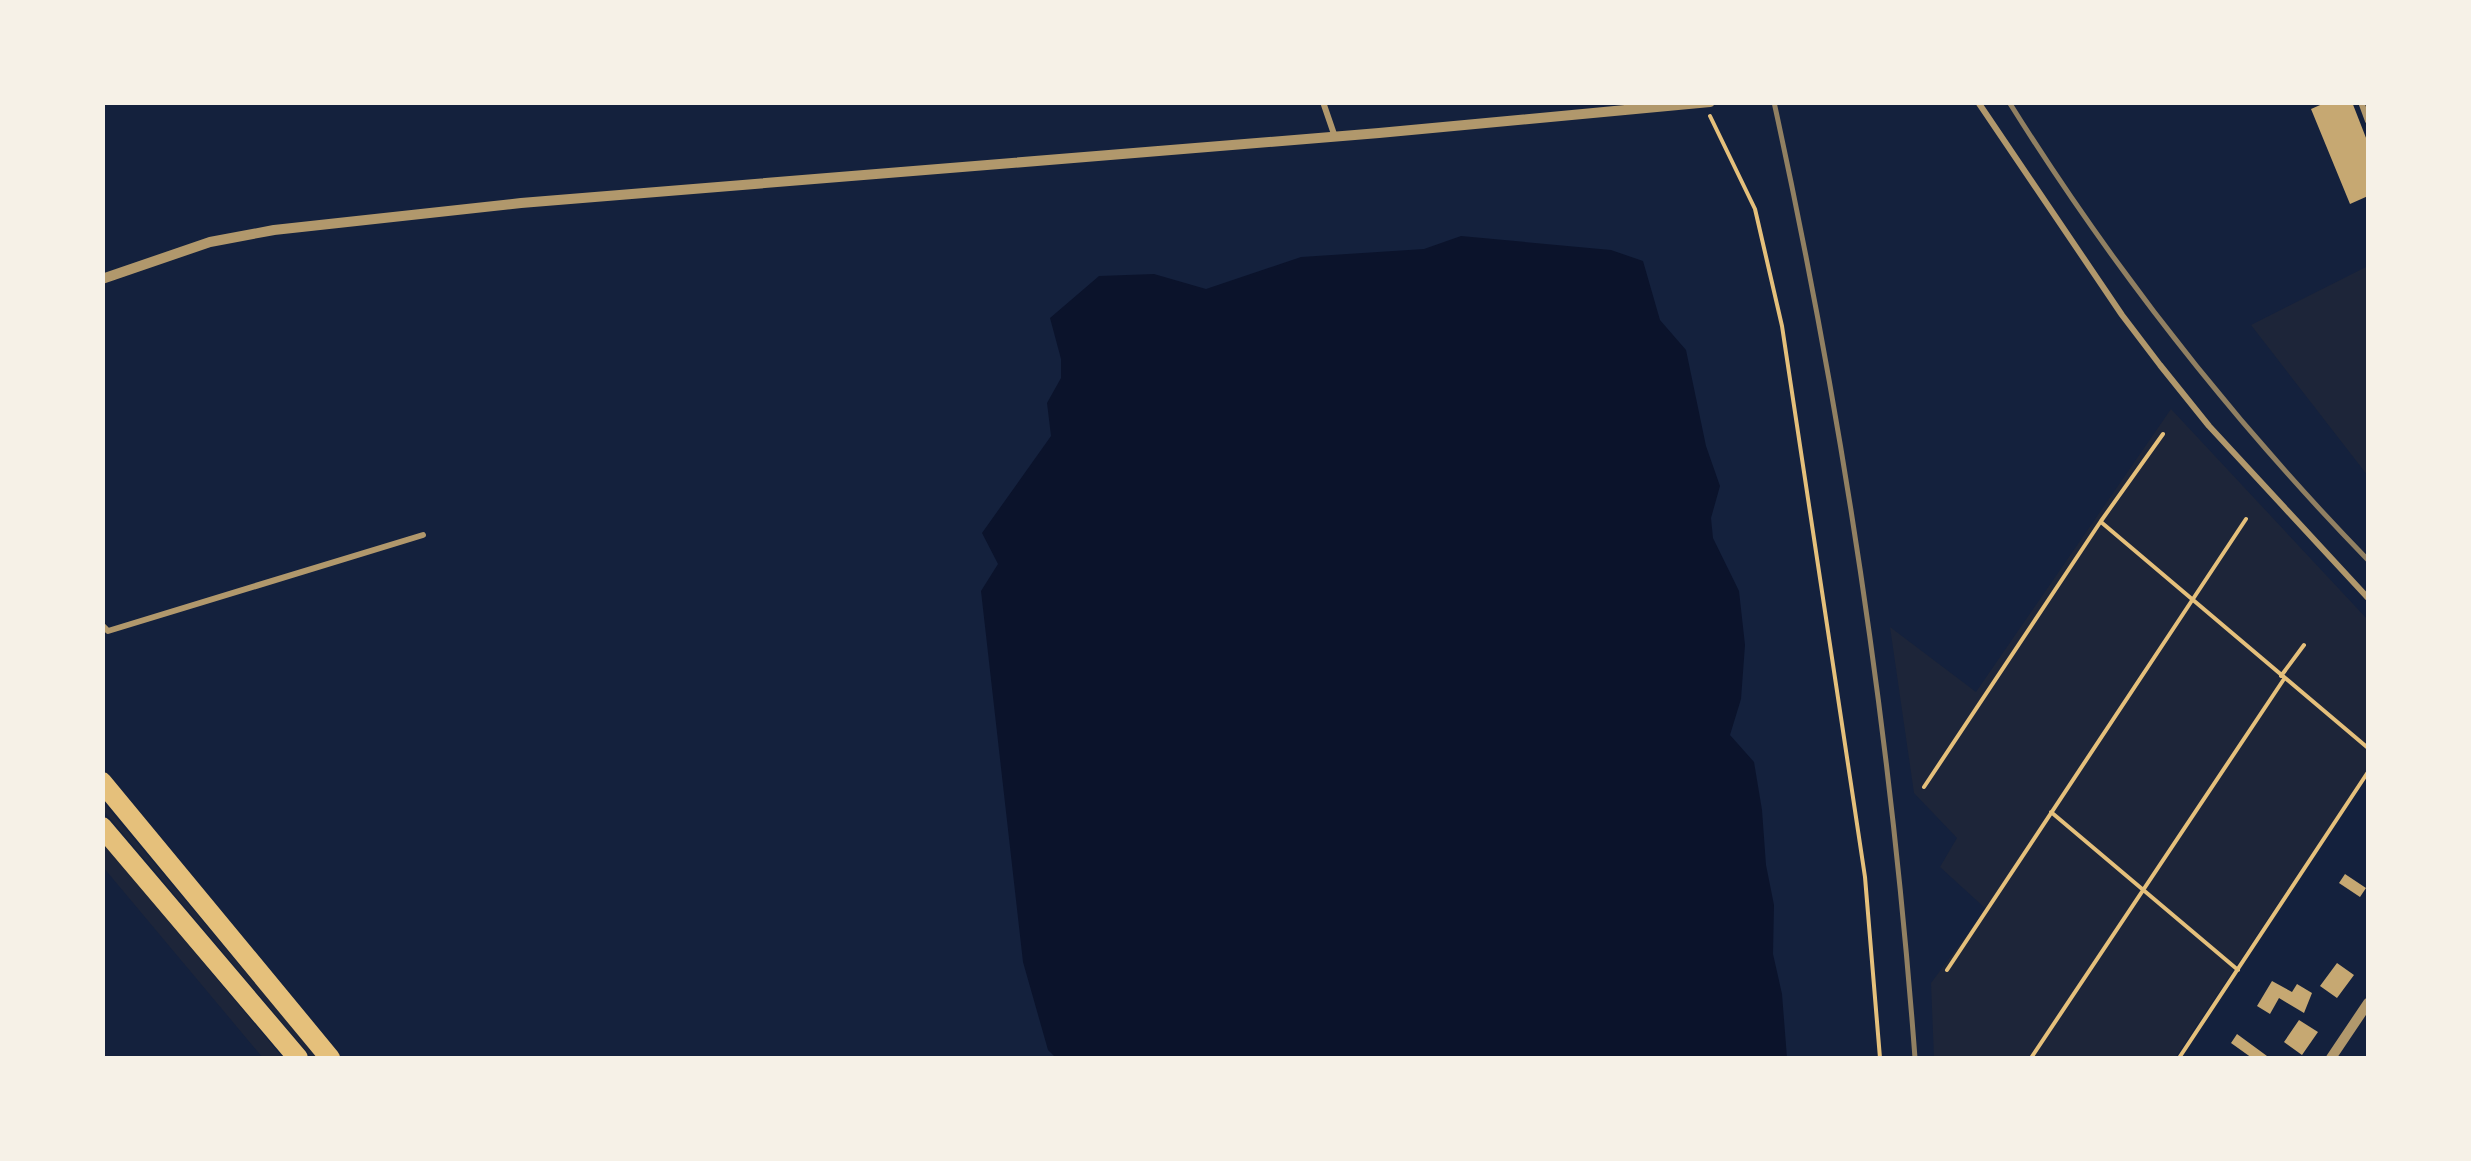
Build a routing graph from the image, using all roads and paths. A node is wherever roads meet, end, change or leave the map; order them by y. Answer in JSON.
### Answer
{"nodes":[{"id":1,"x":1323,"y":102,"type":"edge"},
{"id":2,"x":1978,"y":102,"type":"edge"},
{"id":3,"x":2361,"y":102,"type":"edge"},
{"id":4,"x":1706,"y":103,"type":"edge"},
{"id":5,"x":2368,"y":121,"type":"edge"},
{"id":6,"x":1335,"y":137,"type":"junction"},
{"id":7,"x":102,"y":279,"type":"edge"},
{"id":8,"x":2164,"y":434,"type":"dead end"},
{"id":9,"x":2246,"y":519,"type":"dead end"},
{"id":10,"x":2101,"y":521,"type":"junction"},
{"id":11,"x":423,"y":534,"type":"dead end"},
{"id":12,"x":2368,"y":598,"type":"edge"},
{"id":13,"x":2192,"y":599,"type":"junction"},
{"id":14,"x":102,"y":624,"type":"edge"},
{"id":15,"x":2304,"y":645,"type":"dead end"},
{"id":16,"x":2283,"y":678,"type":"junction"},
{"id":17,"x":2368,"y":748,"type":"edge"},
{"id":18,"x":2368,"y":772,"type":"edge"},
{"id":19,"x":102,"y":782,"type":"edge"},
{"id":20,"x":1924,"y":787,"type":"dead end"},
{"id":21,"x":2051,"y":812,"type":"junction"},
{"id":22,"x":102,"y":827,"type":"edge"},
{"id":23,"x":2144,"y":890,"type":"junction"},
{"id":24,"x":1947,"y":970,"type":"dead end"},
{"id":25,"x":2238,"y":970,"type":"junction"},
{"id":26,"x":2368,"y":1003,"type":"edge"},
{"id":27,"x":298,"y":1058,"type":"edge"},
{"id":28,"x":330,"y":1058,"type":"edge"},
{"id":29,"x":1880,"y":1058,"type":"edge"},
{"id":30,"x":2032,"y":1058,"type":"edge"},
{"id":31,"x":2179,"y":1058,"type":"edge"},
{"id":32,"x":2331,"y":1058,"type":"edge"}],
"edges":[{"from":1,"to":6,"type":"lane"},
{"from":2,"to":12,"type":"lane"},
{"from":3,"to":5,"type":"lane"},
{"from":4,"to":6,"type":"street"},
{"from":4,"to":29,"type":"path"},
{"from":6,"to":7,"type":"street"},
{"from":8,"to":10,"type":"path"},
{"from":9,"to":13,"type":"path"},
{"from":10,"to":13,"type":"path"},
{"from":10,"to":20,"type":"path"},
{"from":11,"to":14,"type":"lane"},
{"from":13,"to":16,"type":"path"},
{"from":13,"to":21,"type":"path"},
{"from":15,"to":16,"type":"path"},
{"from":16,"to":17,"type":"path"},
{"from":16,"to":23,"type":"path"},
{"from":18,"to":25,"type":"path"},
{"from":19,"to":28,"type":"highway"},
{"from":21,"to":23,"type":"path"},
{"from":21,"to":24,"type":"path"},
{"from":22,"to":27,"type":"highway"},
{"from":23,"to":25,"type":"path"},
{"from":23,"to":30,"type":"path"},
{"from":25,"to":31,"type":"path"},
{"from":26,"to":32,"type":"street"}]}
